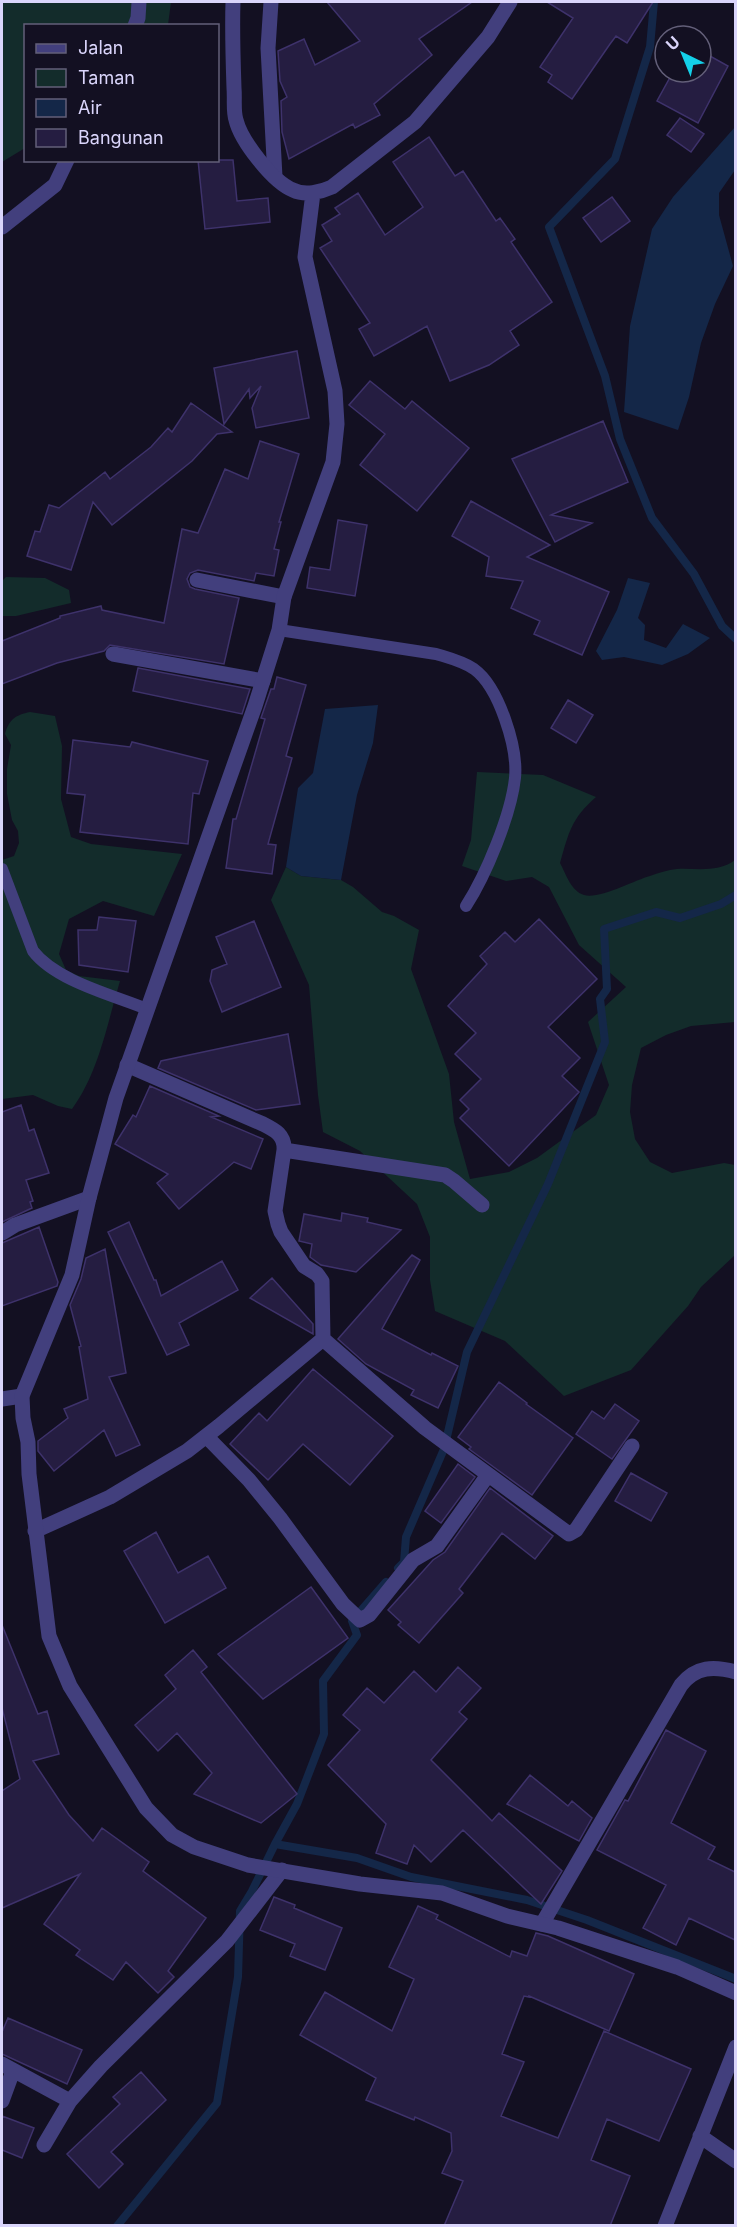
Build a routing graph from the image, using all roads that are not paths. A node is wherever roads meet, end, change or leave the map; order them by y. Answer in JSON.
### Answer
{"nodes":[{"id":1,"x":139,"y":2,"type":"edge"},
{"id":2,"x":233,"y":2,"type":"edge"},
{"id":3,"x":271,"y":2,"type":"edge"},
{"id":4,"x":510,"y":2,"type":"edge"},
{"id":5,"x":136,"y":24,"type":"edge"},
{"id":6,"x":67,"y":162,"type":"edge"},
{"id":7,"x":275,"y":177,"type":"junction"},
{"id":8,"x":313,"y":193,"type":"junction"},
{"id":9,"x":2,"y":227,"type":"edge"},
{"id":10,"x":197,"y":580,"type":"dead end"},
{"id":11,"x":284,"y":597,"type":"junction"},
{"id":12,"x":279,"y":630,"type":"junction"},
{"id":13,"x":113,"y":654,"type":"dead end"},
{"id":14,"x":263,"y":681,"type":"junction"},
{"id":15,"x":2,"y":869,"type":"edge"},
{"id":16,"x":466,"y":906,"type":"dead end"},
{"id":17,"x":147,"y":1009,"type":"junction"},
{"id":18,"x":127,"y":1065,"type":"junction"},
{"id":19,"x":284,"y":1150,"type":"junction"},
{"id":20,"x":89,"y":1198,"type":"junction"},
{"id":21,"x":482,"y":1205,"type":"dead end"},
{"id":22,"x":2,"y":1233,"type":"edge"},
{"id":23,"x":323,"y":1339,"type":"junction"},
{"id":24,"x":22,"y":1396,"type":"junction"},
{"id":25,"x":2,"y":1399,"type":"edge"},
{"id":26,"x":206,"y":1436,"type":"junction"},
{"id":27,"x":632,"y":1446,"type":"dead end"},
{"id":28,"x":488,"y":1475,"type":"junction"},
{"id":29,"x":35,"y":1531,"type":"junction"},
{"id":30,"x":735,"y":1671,"type":"edge"},
{"id":31,"x":278,"y":1870,"type":"junction"},
{"id":32,"x":545,"y":1919,"type":"junction"},
{"id":33,"x":735,"y":1993,"type":"edge"},
{"id":34,"x":735,"y":2047,"type":"edge"},
{"id":35,"x":8,"y":2068,"type":"edge"},
{"id":36,"x":2,"y":2101,"type":"edge"},
{"id":37,"x":70,"y":2101,"type":"junction"},
{"id":38,"x":700,"y":2136,"type":"junction"},
{"id":39,"x":44,"y":2145,"type":"dead end"},
{"id":40,"x":735,"y":2161,"type":"edge"},
{"id":41,"x":665,"y":2226,"type":"edge"}],
"edges":[{"from":1,"to":5,"type":"street"},
{"from":2,"to":7,"type":"street"},
{"from":3,"to":7,"type":"street"},
{"from":4,"to":8,"type":"street"},
{"from":6,"to":9,"type":"street"},
{"from":7,"to":8,"type":"street"},
{"from":8,"to":11,"type":"street"},
{"from":10,"to":11,"type":"street"},
{"from":11,"to":12,"type":"street"},
{"from":12,"to":14,"type":"street"},
{"from":12,"to":16,"type":"lane"},
{"from":13,"to":14,"type":"street"},
{"from":14,"to":17,"type":"street"},
{"from":15,"to":17,"type":"lane"},
{"from":17,"to":18,"type":"street"},
{"from":18,"to":19,"type":"street"},
{"from":18,"to":20,"type":"street"},
{"from":19,"to":21,"type":"street"},
{"from":19,"to":23,"type":"street"},
{"from":20,"to":22,"type":"street"},
{"from":20,"to":24,"type":"street"},
{"from":23,"to":26,"type":"street"},
{"from":23,"to":28,"type":"street"},
{"from":24,"to":25,"type":"street"},
{"from":24,"to":29,"type":"street"},
{"from":26,"to":28,"type":"street"},
{"from":26,"to":29,"type":"street"},
{"from":27,"to":28,"type":"street"},
{"from":29,"to":31,"type":"street"},
{"from":30,"to":32,"type":"street"},
{"from":31,"to":32,"type":"street"},
{"from":31,"to":37,"type":"street"},
{"from":32,"to":33,"type":"street"},
{"from":34,"to":38,"type":"street"},
{"from":35,"to":36,"type":"street"},
{"from":35,"to":37,"type":"street"},
{"from":37,"to":39,"type":"street"},
{"from":38,"to":40,"type":"street"},
{"from":38,"to":41,"type":"street"}]}
